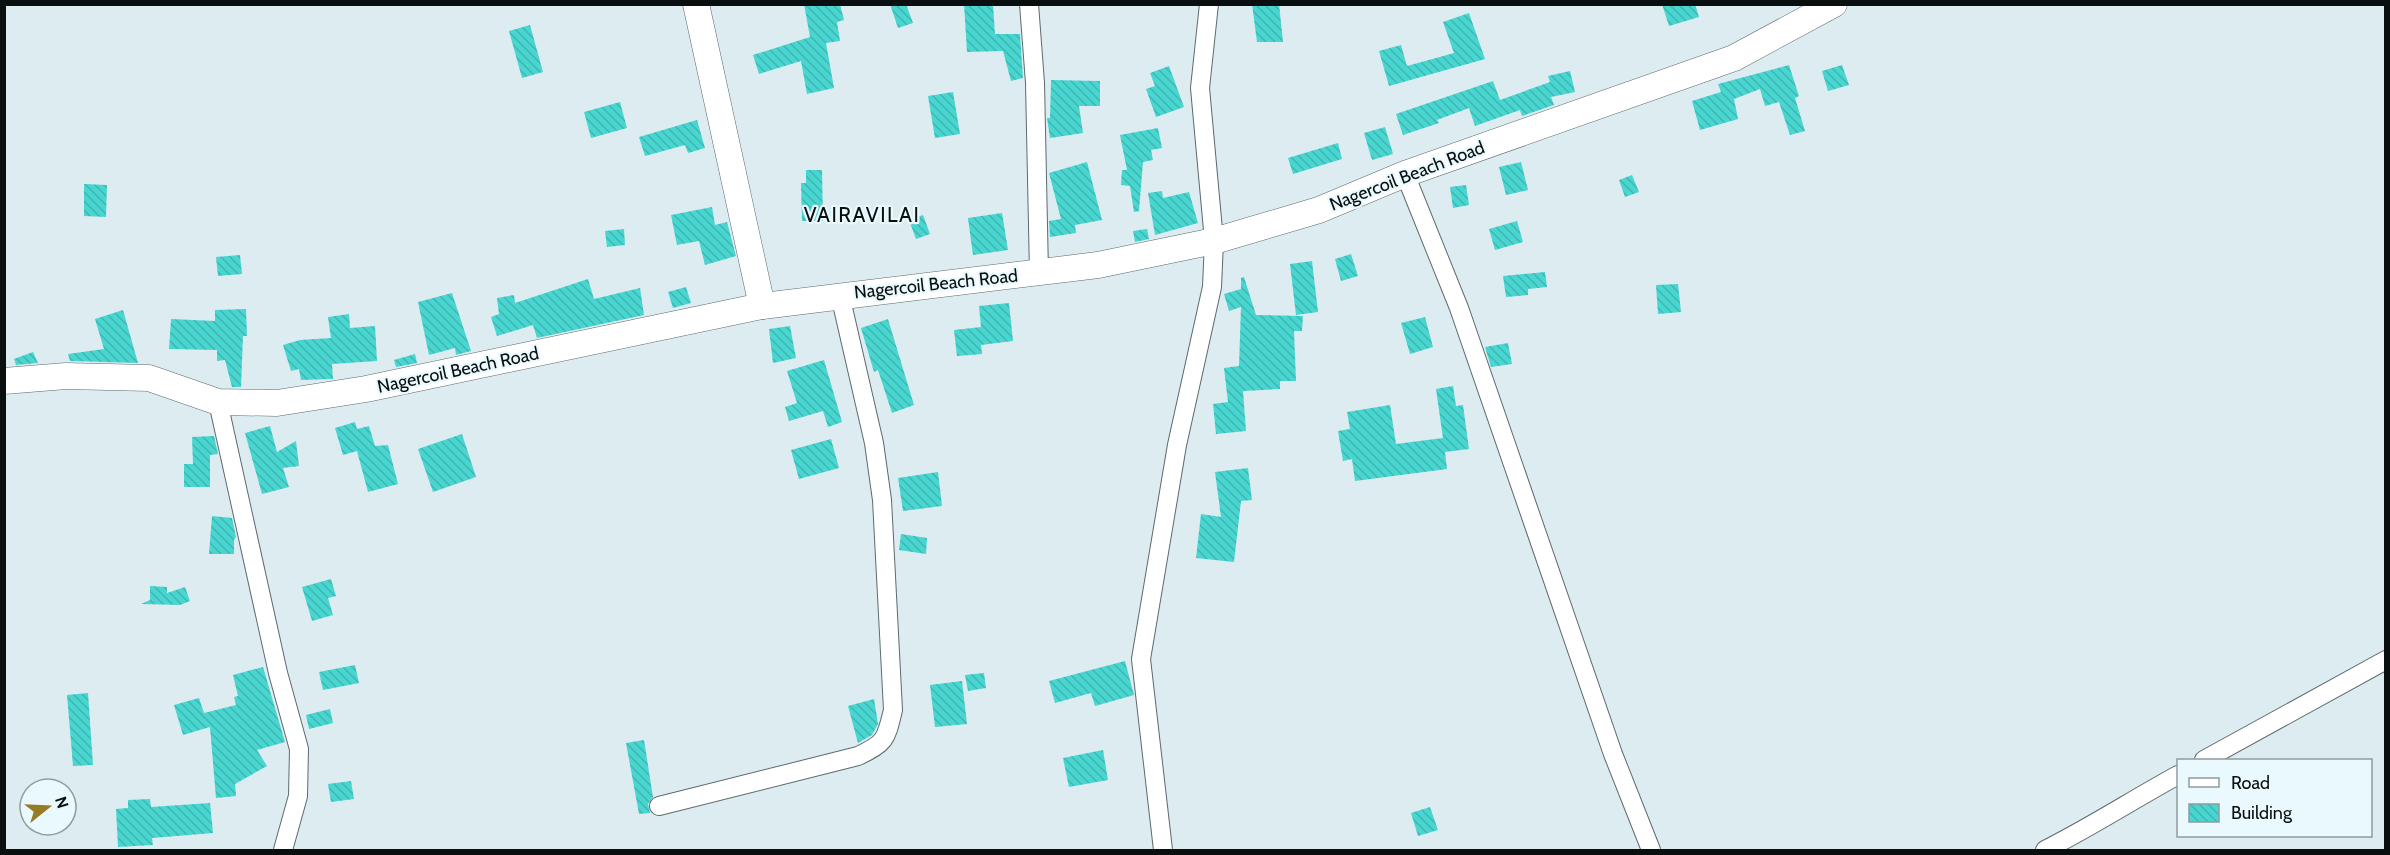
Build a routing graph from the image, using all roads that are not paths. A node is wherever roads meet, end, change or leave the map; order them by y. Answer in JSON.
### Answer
{"nodes":[{"id":1,"x":696,"y":4,"type":"edge"},
{"id":2,"x":1029,"y":4,"type":"edge"},
{"id":3,"x":1209,"y":4,"type":"edge"},
{"id":4,"x":1833,"y":4,"type":"edge"},
{"id":5,"x":1405,"y":174,"type":"junction"},
{"id":6,"x":1214,"y":241,"type":"junction"},
{"id":7,"x":1039,"y":273,"type":"junction"},
{"id":8,"x":840,"y":295,"type":"junction"},
{"id":9,"x":762,"y":306,"type":"junction"},
{"id":10,"x":4,"y":381,"type":"edge"},
{"id":11,"x":218,"y":402,"type":"junction"},
{"id":12,"x":2385,"y":660,"type":"edge"},
{"id":13,"x":2206,"y":759,"type":"edge"},
{"id":14,"x":2177,"y":776,"type":"edge"},
{"id":15,"x":659,"y":806,"type":"dead end"},
{"id":16,"x":283,"y":850,"type":"edge"},
{"id":17,"x":1163,"y":850,"type":"edge"},
{"id":18,"x":1652,"y":850,"type":"edge"},
{"id":19,"x":2046,"y":850,"type":"edge"}],
"edges":[{"from":1,"to":9,"type":"main road"},
{"from":2,"to":7,"type":"street"},
{"from":3,"to":6,"type":"street"},
{"from":4,"to":5,"type":"main road","name":"Nagercoil Beach Road"},
{"from":5,"to":6,"type":"main road","name":"Nagercoil Beach Road"},
{"from":5,"to":18,"type":"street"},
{"from":6,"to":7,"type":"main road","name":"Nagercoil Beach Road"},
{"from":6,"to":17,"type":"street"},
{"from":7,"to":8,"type":"main road","name":"Nagercoil Beach Road"},
{"from":8,"to":9,"type":"main road","name":"Nagercoil Beach Road"},
{"from":8,"to":15,"type":"street"},
{"from":9,"to":11,"type":"main road","name":"Nagercoil Beach Road"},
{"from":10,"to":11,"type":"main road","name":"Nagercoil Beach Road"},
{"from":11,"to":16,"type":"street"},
{"from":12,"to":13,"type":"street"},
{"from":14,"to":19,"type":"street"}]}
